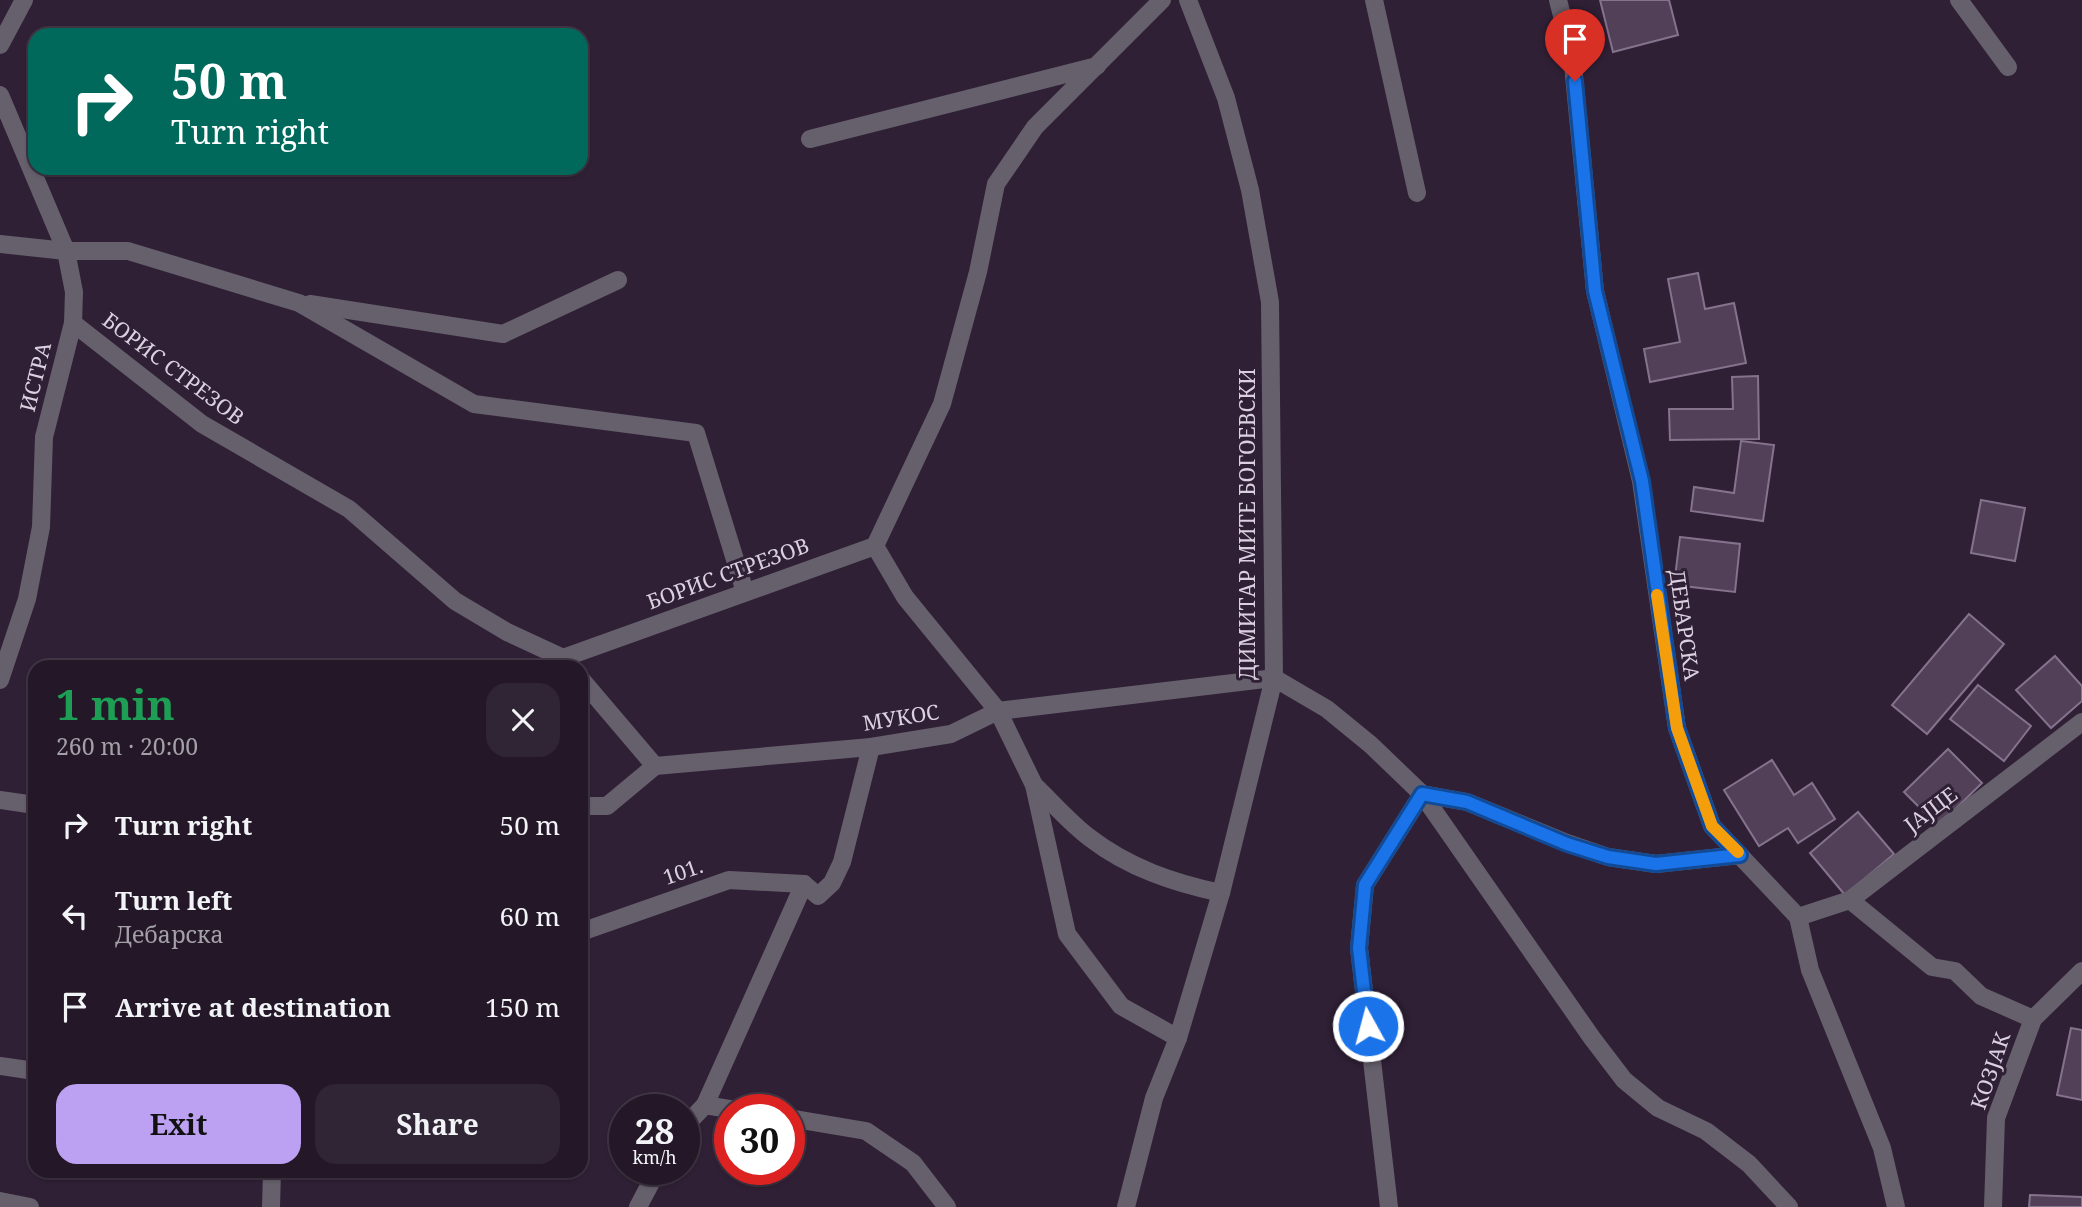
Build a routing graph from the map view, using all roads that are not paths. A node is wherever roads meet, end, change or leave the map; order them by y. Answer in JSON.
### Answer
{"nodes":[{"id":1,"x":24,"y":0,"type":"edge"},
{"id":2,"x":1162,"y":0,"type":"edge"},
{"id":3,"x":1188,"y":0,"type":"edge"},
{"id":4,"x":1374,"y":0,"type":"edge"},
{"id":5,"x":1559,"y":0,"type":"edge"},
{"id":6,"x":1959,"y":0,"type":"edge"},
{"id":7,"x":0,"y":46,"type":"edge"},
{"id":8,"x":1097,"y":66,"type":"junction"},
{"id":9,"x":2008,"y":67,"type":"dead end"},
{"id":10,"x":0,"y":95,"type":"edge"},
{"id":11,"x":810,"y":139,"type":"dead end"},
{"id":12,"x":28,"y":161,"type":"edge"},
{"id":13,"x":34,"y":175,"type":"edge"},
{"id":14,"x":1417,"y":193,"type":"dead end"},
{"id":15,"x":0,"y":244,"type":"edge"},
{"id":16,"x":66,"y":251,"type":"junction"},
{"id":17,"x":618,"y":280,"type":"dead end"},
{"id":18,"x":299,"y":303,"type":"junction"},
{"id":19,"x":73,"y":323,"type":"junction"},
{"id":20,"x":875,"y":545,"type":"junction"},
{"id":21,"x":745,"y":592,"type":"junction"},
{"id":22,"x":563,"y":660,"type":"edge"},
{"id":23,"x":572,"y":660,"type":"edge"},
{"id":24,"x":1274,"y":678,"type":"junction"},
{"id":25,"x":0,"y":680,"type":"edge"},
{"id":26,"x":588,"y":687,"type":"edge"},
{"id":27,"x":998,"y":711,"type":"junction"},
{"id":28,"x":2082,"y":722,"type":"edge"},
{"id":29,"x":871,"y":747,"type":"junction"},
{"id":30,"x":655,"y":766,"type":"junction"},
{"id":31,"x":1034,"y":785,"type":"junction"},
{"id":32,"x":1422,"y":794,"type":"junction"},
{"id":33,"x":0,"y":800,"type":"edge"},
{"id":34,"x":28,"y":804,"type":"edge"},
{"id":35,"x":588,"y":806,"type":"edge"},
{"id":36,"x":1740,"y":855,"type":"junction"},
{"id":37,"x":804,"y":884,"type":"junction"},
{"id":38,"x":1221,"y":893,"type":"junction"},
{"id":39,"x":1850,"y":900,"type":"junction"},
{"id":40,"x":1798,"y":917,"type":"junction"},
{"id":41,"x":588,"y":930,"type":"edge"},
{"id":42,"x":2082,"y":971,"type":"edge"},
{"id":43,"x":2033,"y":1019,"type":"junction"},
{"id":44,"x":1178,"y":1038,"type":"junction"},
{"id":45,"x":0,"y":1066,"type":"edge"},
{"id":46,"x":28,"y":1070,"type":"edge"},
{"id":47,"x":705,"y":1105,"type":"junction"},
{"id":48,"x":714,"y":1106,"type":"edge"},
{"id":49,"x":700,"y":1110,"type":"edge"},
{"id":50,"x":805,"y":1121,"type":"edge"},
{"id":51,"x":272,"y":1178,"type":"edge"},
{"id":52,"x":650,"y":1185,"type":"edge"},
{"id":53,"x":0,"y":1201,"type":"edge"},
{"id":54,"x":30,"y":1207,"type":"edge"},
{"id":55,"x":271,"y":1207,"type":"edge"},
{"id":56,"x":638,"y":1207,"type":"edge"},
{"id":57,"x":947,"y":1207,"type":"edge"},
{"id":58,"x":1126,"y":1207,"type":"edge"},
{"id":59,"x":1389,"y":1207,"type":"edge"},
{"id":60,"x":1789,"y":1207,"type":"edge"},
{"id":61,"x":1896,"y":1207,"type":"edge"},
{"id":62,"x":1993,"y":1207,"type":"edge"}],
"edges":[{"from":1,"to":7,"type":"street"},
{"from":2,"to":8,"type":"street"},
{"from":3,"to":24,"type":"street","name":"ДИМИТАР МИТЕ БОГОЕВСКИ"},
{"from":4,"to":14,"type":"street"},
{"from":5,"to":36,"type":"street","name":"ДЕБАРСКА"},
{"from":6,"to":9,"type":"street"},
{"from":8,"to":11,"type":"street"},
{"from":8,"to":20,"type":"street"},
{"from":10,"to":12,"type":"street","name":"ИСТРА"},
{"from":13,"to":16,"type":"street","name":"ИСТРА"},
{"from":15,"to":16,"type":"street"},
{"from":16,"to":18,"type":"street"},
{"from":16,"to":19,"type":"street","name":"ИСТРА"},
{"from":17,"to":18,"type":"street"},
{"from":18,"to":21,"type":"street"},
{"from":19,"to":22,"type":"street","name":"БОРИС СТРЕЗОВ"},
{"from":19,"to":25,"type":"street","name":"ИСТРА"},
{"from":20,"to":21,"type":"street","name":"БОРИС СТРЕЗОВ"},
{"from":20,"to":27,"type":"street"},
{"from":21,"to":23,"type":"street","name":"БОРИС СТРЕЗОВ"},
{"from":24,"to":27,"type":"street","name":"МУКОС"},
{"from":24,"to":32,"type":"street"},
{"from":24,"to":38,"type":"street","name":"ДИМИТАР МИТЕ БОГОЕВСКИ"},
{"from":26,"to":30,"type":"street"},
{"from":27,"to":29,"type":"street","name":"МУКОС"},
{"from":27,"to":31,"type":"street"},
{"from":28,"to":39,"type":"street","name":"ЈАЈЦЕ"},
{"from":29,"to":30,"type":"street","name":"МУКОС"},
{"from":29,"to":37,"type":"street","name":"101."},
{"from":30,"to":35,"type":"street"},
{"from":31,"to":38,"type":"street"},
{"from":31,"to":44,"type":"street"},
{"from":32,"to":36,"type":"street"},
{"from":32,"to":59,"type":"street"},
{"from":32,"to":60,"type":"street"},
{"from":33,"to":34,"type":"street"},
{"from":36,"to":40,"type":"street","name":"ДЕБАРСКА"},
{"from":37,"to":41,"type":"street","name":"101."},
{"from":37,"to":47,"type":"street"},
{"from":38,"to":44,"type":"street","name":"ДИМИТАР МИТЕ БОГОЕВСКИ"},
{"from":39,"to":40,"type":"street","name":"ЈАЈЦЕ"},
{"from":39,"to":43,"type":"street"},
{"from":40,"to":61,"type":"street"},
{"from":42,"to":43,"type":"street","name":"КОЗЈАК"},
{"from":43,"to":62,"type":"street","name":"КОЗЈАК"},
{"from":44,"to":58,"type":"street","name":"ДИМИТАР МИТЕ БОГОЕВСКИ"},
{"from":45,"to":46,"type":"street"},
{"from":47,"to":48,"type":"street"},
{"from":47,"to":49,"type":"street"},
{"from":50,"to":57,"type":"street"},
{"from":51,"to":55,"type":"street"},
{"from":52,"to":56,"type":"street"},
{"from":53,"to":54,"type":"street"}]}
